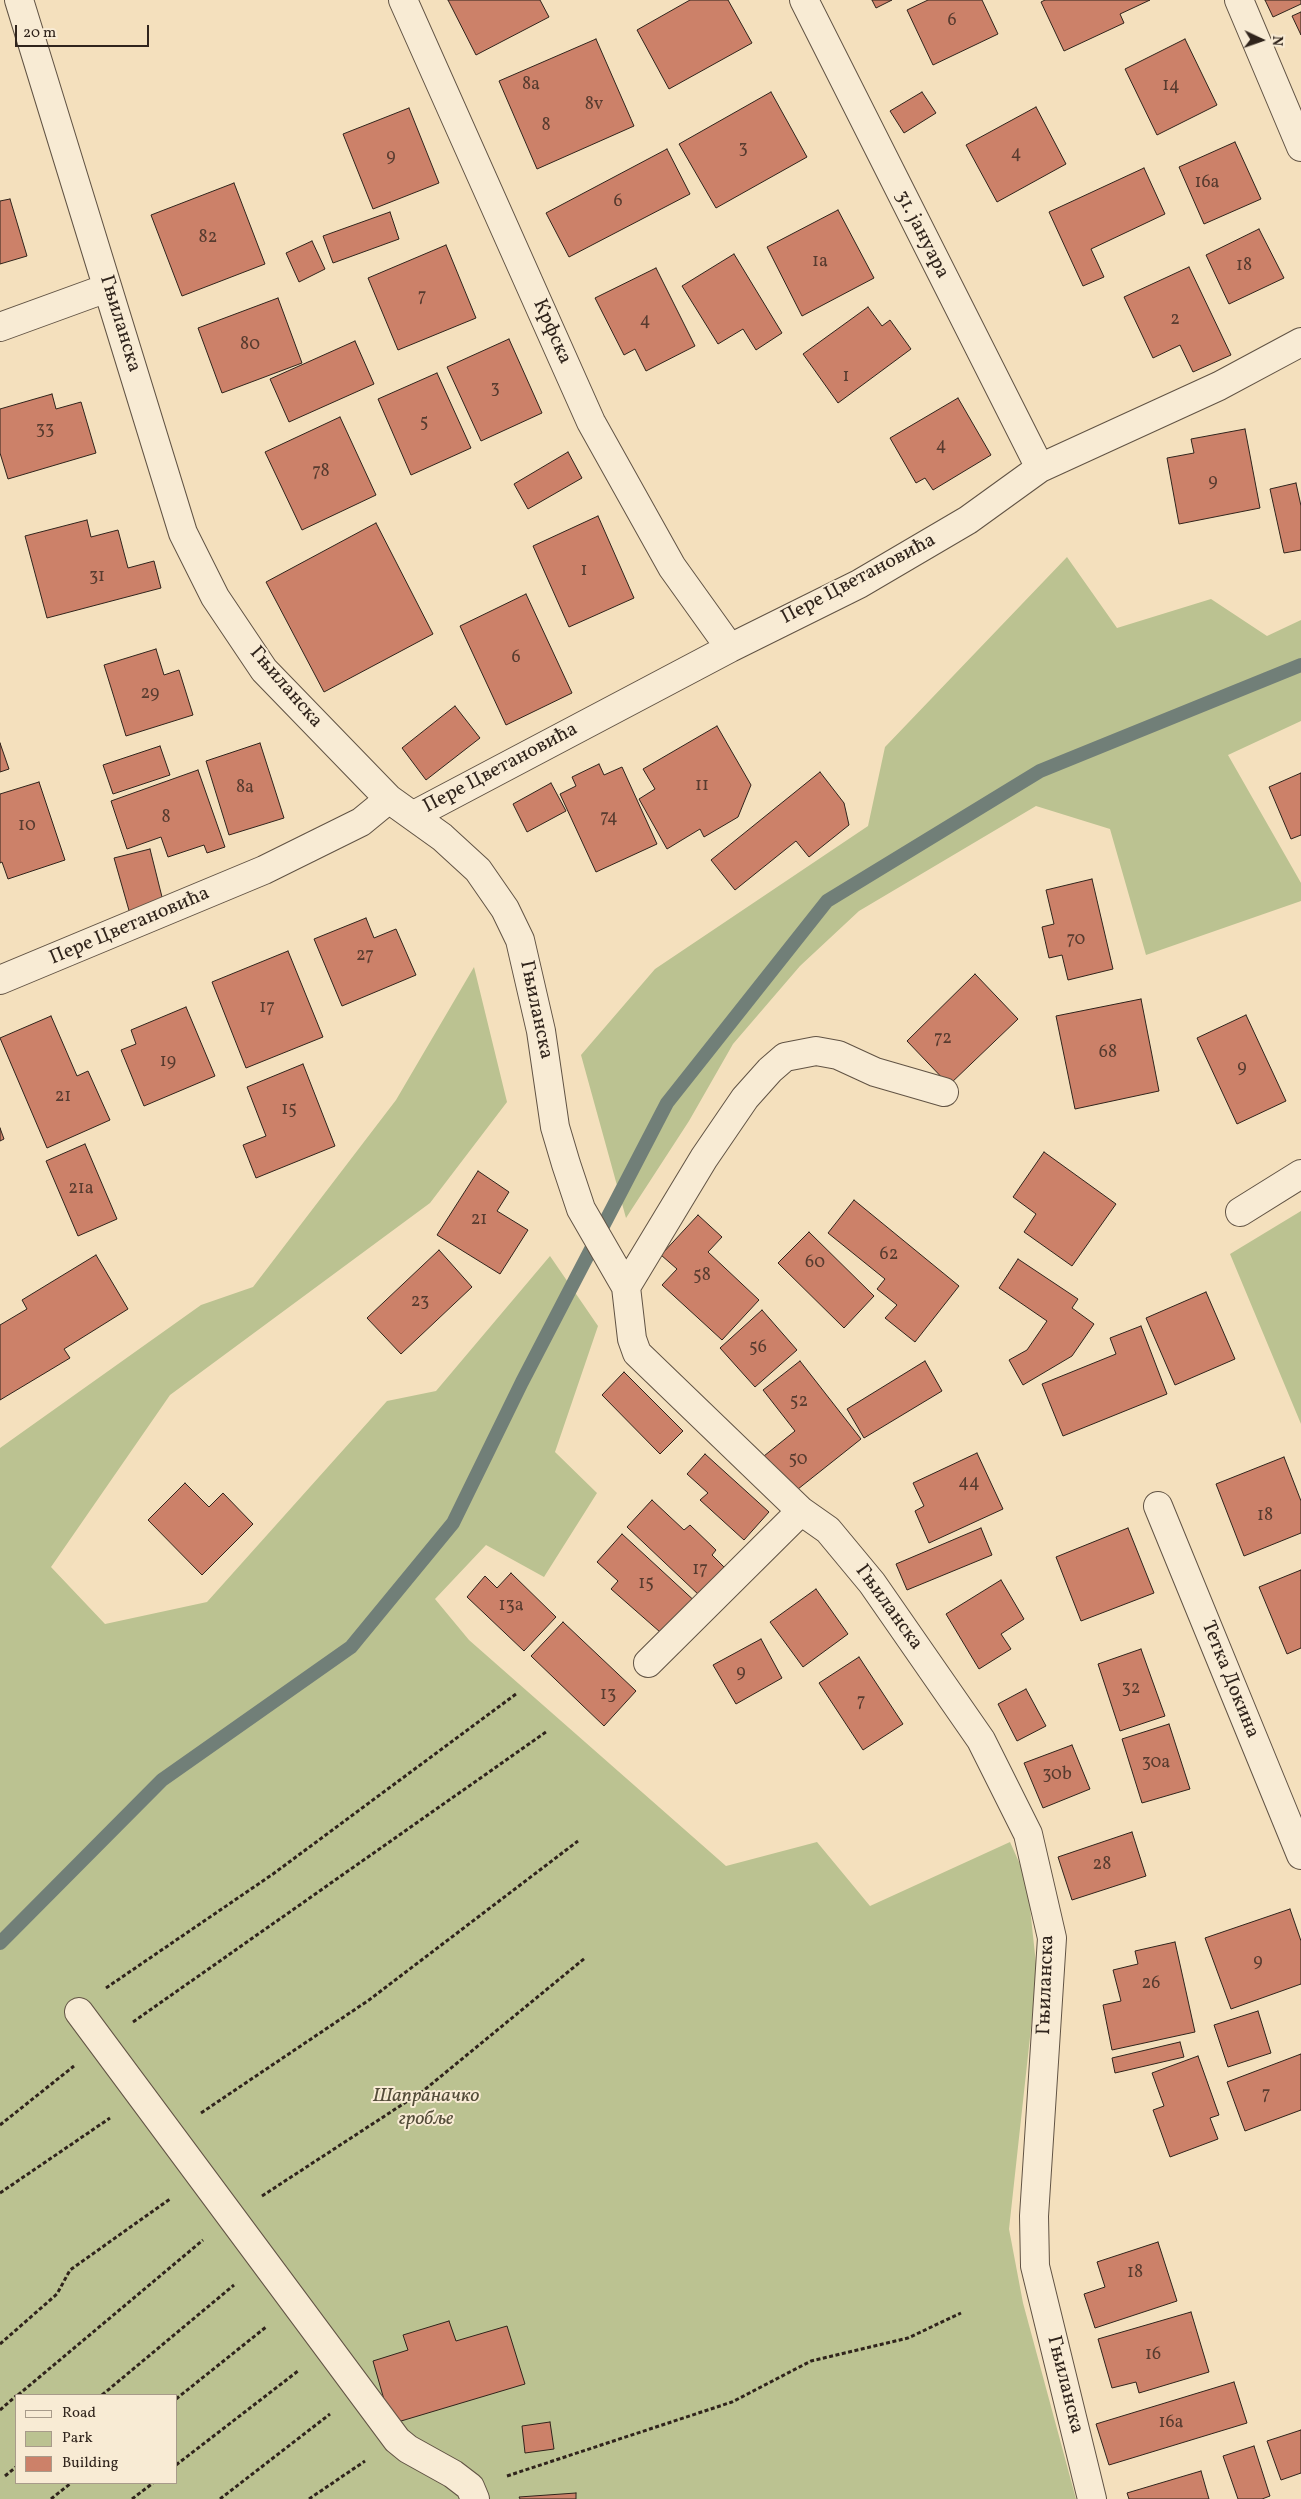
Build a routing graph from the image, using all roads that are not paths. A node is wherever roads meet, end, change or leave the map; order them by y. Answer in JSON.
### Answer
{"nodes":[{"id":1,"x":19,"y":0,"type":"edge"},
{"id":2,"x":403,"y":0,"type":"edge"},
{"id":3,"x":804,"y":0,"type":"edge"},
{"id":4,"x":1239,"y":0,"type":"edge"},
{"id":5,"x":1301,"y":147,"type":"edge"},
{"id":6,"x":107,"y":288,"type":"junction"},
{"id":7,"x":0,"y":327,"type":"edge"},
{"id":8,"x":1301,"y":342,"type":"edge"},
{"id":9,"x":1040,"y":468,"type":"junction"},
{"id":10,"x":730,"y":648,"type":"junction"},
{"id":11,"x":389,"y":799,"type":"junction"},
{"id":12,"x":414,"y":815,"type":"junction"},
{"id":13,"x":0,"y":980,"type":"edge"},
{"id":14,"x":944,"y":1092,"type":"dead end"},
{"id":15,"x":1301,"y":1174,"type":"edge"},
{"id":16,"x":1240,"y":1212,"type":"dead end"},
{"id":17,"x":622,"y":1281,"type":"junction"},
{"id":18,"x":1158,"y":1506,"type":"dead end"},
{"id":19,"x":801,"y":1511,"type":"junction"},
{"id":20,"x":648,"y":1663,"type":"dead end"},
{"id":21,"x":1301,"y":1855,"type":"edge"},
{"id":22,"x":79,"y":2012,"type":"road end"},
{"id":23,"x":473,"y":2493,"type":"edge"},
{"id":24,"x":1092,"y":2499,"type":"edge"}],
"edges":[{"from":1,"to":6,"type":"street","name":"Гњиланска"},
{"from":2,"to":10,"type":"street","name":"Крфска"},
{"from":3,"to":9,"type":"street","name":"31. јануара"},
{"from":4,"to":5,"type":"street"},
{"from":6,"to":7,"type":"street"},
{"from":6,"to":11,"type":"street","name":"Гњиланска"},
{"from":8,"to":9,"type":"street","name":"Пере Цветановића"},
{"from":9,"to":10,"type":"street","name":"Пере Цветановића"},
{"from":10,"to":12,"type":"street","name":"Пере Цветановића"},
{"from":11,"to":12,"type":"street","name":"Гњиланска"},
{"from":11,"to":13,"type":"street","name":"Пере Цветановића"},
{"from":12,"to":17,"type":"street","name":"Гњиланска"},
{"from":14,"to":17,"type":"street"},
{"from":15,"to":16,"type":"street"},
{"from":17,"to":19,"type":"street","name":"Гњиланска"},
{"from":18,"to":21,"type":"street","name":"Тетка Докина"},
{"from":19,"to":20,"type":"street"},
{"from":19,"to":24,"type":"street","name":"Гњиланска"},
{"from":22,"to":23,"type":"street"}]}
